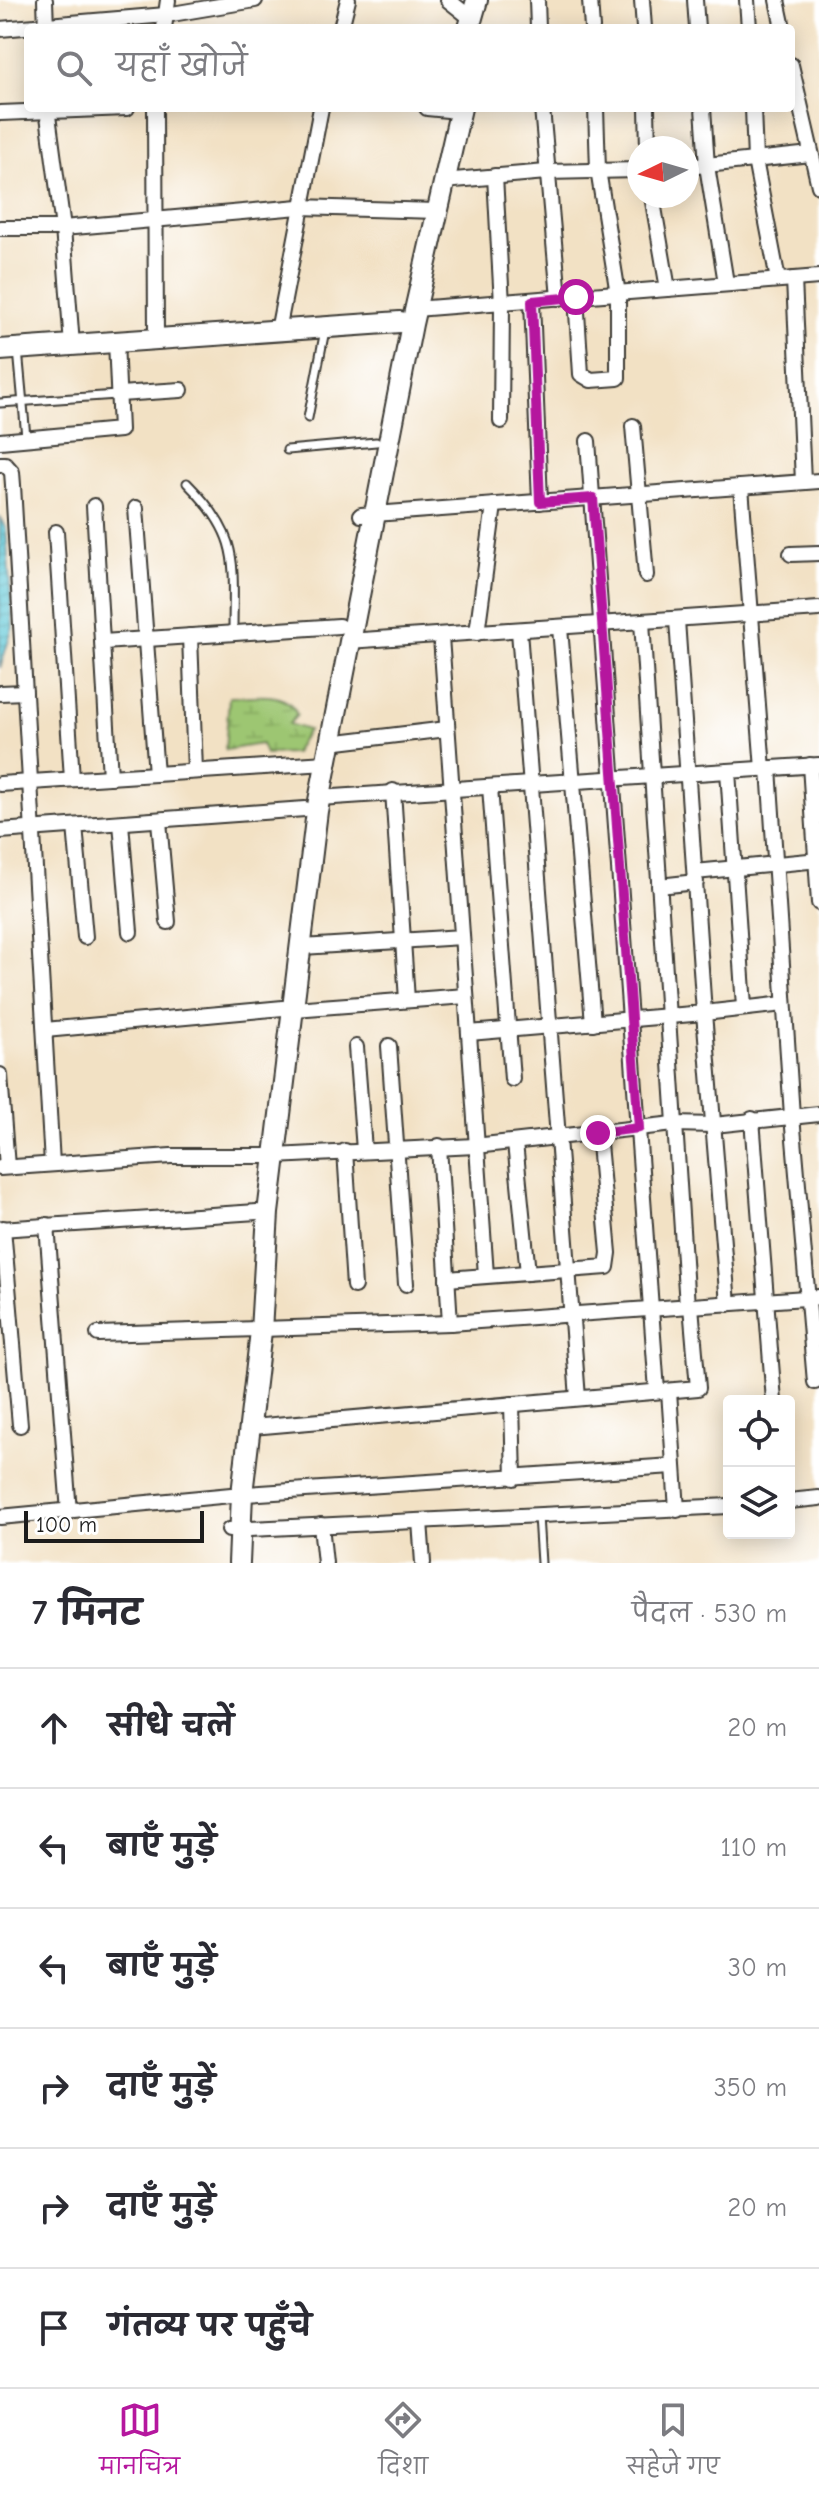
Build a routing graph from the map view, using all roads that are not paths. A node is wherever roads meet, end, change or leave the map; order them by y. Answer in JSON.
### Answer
{"nodes":[{"id":1,"x":45,"y":0,"type":"edge"},
{"id":2,"x":255,"y":0,"type":"edge"},
{"id":3,"x":348,"y":0,"type":"edge"},
{"id":4,"x":448,"y":0,"type":"edge"},
{"id":5,"x":487,"y":0,"type":"edge"},
{"id":6,"x":537,"y":0,"type":"edge"},
{"id":7,"x":590,"y":0,"type":"edge"},
{"id":8,"x":642,"y":0,"type":"edge"},
{"id":9,"x":695,"y":0,"type":"edge"},
{"id":10,"x":747,"y":0,"type":"edge"},
{"id":11,"x":777,"y":0,"type":"edge"},
{"id":12,"x":166,"y":14,"type":"edge"},
{"id":13,"x":474,"y":19,"type":"edge"},
{"id":14,"x":46,"y":24,"type":"edge"},
{"id":15,"x":66,"y":24,"type":"edge"},
{"id":16,"x":342,"y":24,"type":"edge"},
{"id":17,"x":538,"y":24,"type":"edge"},
{"id":18,"x":592,"y":24,"type":"edge"},
{"id":19,"x":644,"y":24,"type":"edge"},
{"id":20,"x":697,"y":24,"type":"edge"},
{"id":21,"x":749,"y":24,"type":"edge"},
{"id":22,"x":782,"y":24,"type":"edge"},
{"id":23,"x":24,"y":27,"type":"edge"},
{"id":24,"x":0,"y":29,"type":"edge"},
{"id":25,"x":795,"y":83,"type":"edge"},
{"id":26,"x":24,"y":111,"type":"edge"},
{"id":27,"x":47,"y":112,"type":"edge"},
{"id":28,"x":155,"y":112,"type":"edge"},
{"id":29,"x":320,"y":112,"type":"edge"},
{"id":30,"x":452,"y":112,"type":"edge"},
{"id":31,"x":453,"y":112,"type":"edge"},
{"id":32,"x":542,"y":112,"type":"edge"},
{"id":33,"x":596,"y":112,"type":"edge"},
{"id":34,"x":647,"y":112,"type":"edge"},
{"id":35,"x":703,"y":112,"type":"edge"},
{"id":36,"x":753,"y":112,"type":"edge"},
{"id":37,"x":0,"y":113,"type":"edge"},
{"id":38,"x":648,"y":136,"type":"edge"},
{"id":39,"x":811,"y":154,"type":"junction"},
{"id":40,"x":755,"y":160,"type":"junction"},
{"id":41,"x":699,"y":166,"type":"edge"},
{"id":42,"x":707,"y":166,"type":"junction"},
{"id":43,"x":598,"y":170,"type":"junction"},
{"id":44,"x":627,"y":170,"type":"edge"},
{"id":45,"x":546,"y":172,"type":"junction"},
{"id":46,"x":495,"y":176,"type":"junction"},
{"id":47,"x":443,"y":181,"type":"junction"},
{"id":48,"x":819,"y":186,"type":"edge"},
{"id":49,"x":299,"y":207,"type":"junction"},
{"id":50,"x":654,"y":208,"type":"edge"},
{"id":51,"x":431,"y":211,"type":"junction"},
{"id":52,"x":157,"y":218,"type":"junction"},
{"id":53,"x":0,"y":228,"type":"edge"},
{"id":54,"x":63,"y":228,"type":"junction"},
{"id":55,"x":819,"y":277,"type":"edge"},
{"id":56,"x":794,"y":279,"type":"junction"},
{"id":57,"x":778,"y":280,"type":"junction"},
{"id":58,"x":726,"y":283,"type":"junction"},
{"id":59,"x":668,"y":289,"type":"junction"},
{"id":60,"x":618,"y":294,"type":"junction"},
{"id":61,"x":576,"y":297,"type":"junction"},
{"id":62,"x":559,"y":298,"type":"junction"},
{"id":63,"x":532,"y":301,"type":"junction"},
{"id":64,"x":501,"y":303,"type":"junction"},
{"id":65,"x":408,"y":315,"type":"junction"},
{"id":66,"x":325,"y":329,"type":"junction"},
{"id":67,"x":278,"y":331,"type":"junction"},
{"id":68,"x":156,"y":337,"type":"junction"},
{"id":69,"x":116,"y":341,"type":"junction"},
{"id":70,"x":72,"y":345,"type":"junction"},
{"id":71,"x":9,"y":349,"type":"edge"},
{"id":72,"x":181,"y":390,"type":"dead end"},
{"id":73,"x":119,"y":394,"type":"junction"},
{"id":74,"x":23,"y":402,"type":"junction"},
{"id":75,"x":0,"y":403,"type":"edge"},
{"id":76,"x":308,"y":418,"type":"dead end"},
{"id":77,"x":501,"y":421,"type":"dead end"},
{"id":78,"x":633,"y":426,"type":"dead end"},
{"id":79,"x":26,"y":440,"type":"junction"},
{"id":80,"x":0,"y":441,"type":"edge"},
{"id":81,"x":588,"y":441,"type":"dead end"},
{"id":82,"x":376,"y":442,"type":"junction"},
{"id":83,"x":287,"y":450,"type":"dead end"},
{"id":84,"x":0,"y":464,"type":"edge"},
{"id":85,"x":819,"y":481,"type":"edge"},
{"id":86,"x":803,"y":482,"type":"junction"},
{"id":87,"x":187,"y":483,"type":"dead end"},
{"id":88,"x":741,"y":487,"type":"junction"},
{"id":89,"x":640,"y":494,"type":"junction"},
{"id":90,"x":593,"y":498,"type":"junction"},
{"id":91,"x":540,"y":502,"type":"junction"},
{"id":92,"x":494,"y":505,"type":"junction"},
{"id":93,"x":94,"y":506,"type":"dead end"},
{"id":94,"x":136,"y":508,"type":"dead end"},
{"id":95,"x":367,"y":515,"type":"junction"},
{"id":96,"x":56,"y":532,"type":"dead end"},
{"id":97,"x":819,"y":553,"type":"edge"},
{"id":98,"x":791,"y":554,"type":"dead end"},
{"id":99,"x":646,"y":575,"type":"dead end"},
{"id":100,"x":819,"y":609,"type":"edge"},
{"id":101,"x":749,"y":614,"type":"junction"},
{"id":102,"x":677,"y":620,"type":"junction"},
{"id":103,"x":642,"y":622,"type":"junction"},
{"id":104,"x":602,"y":625,"type":"junction"},
{"id":105,"x":560,"y":628,"type":"junction"},
{"id":106,"x":519,"y":631,"type":"junction"},
{"id":107,"x":233,"y":633,"type":"junction"},
{"id":108,"x":477,"y":633,"type":"junction"},
{"id":109,"x":343,"y":634,"type":"junction"},
{"id":110,"x":190,"y":636,"type":"junction"},
{"id":111,"x":441,"y":637,"type":"junction"},
{"id":112,"x":148,"y":639,"type":"junction"},
{"id":113,"x":103,"y":642,"type":"junction"},
{"id":114,"x":25,"y":692,"type":"junction"},
{"id":115,"x":0,"y":693,"type":"edge"},
{"id":116,"x":447,"y":729,"type":"junction"},
{"id":117,"x":324,"y":756,"type":"junction"},
{"id":118,"x":814,"y":765,"type":"edge"},
{"id":119,"x":766,"y":769,"type":"junction"},
{"id":120,"x":195,"y":771,"type":"junction"},
{"id":121,"x":728,"y":771,"type":"junction"},
{"id":122,"x":690,"y":773,"type":"junction"},
{"id":123,"x":156,"y":774,"type":"junction"},
{"id":124,"x":652,"y":776,"type":"junction"},
{"id":125,"x":110,"y":777,"type":"junction"},
{"id":126,"x":614,"y":778,"type":"junction"},
{"id":127,"x":72,"y":779,"type":"junction"},
{"id":128,"x":573,"y":781,"type":"junction"},
{"id":129,"x":31,"y":782,"type":"junction"},
{"id":130,"x":0,"y":784,"type":"edge"},
{"id":131,"x":531,"y":784,"type":"junction"},
{"id":132,"x":490,"y":787,"type":"junction"},
{"id":133,"x":452,"y":789,"type":"junction"},
{"id":134,"x":393,"y":791,"type":"junction"},
{"id":135,"x":312,"y":804,"type":"junction"},
{"id":136,"x":159,"y":821,"type":"junction"},
{"id":137,"x":121,"y":823,"type":"junction"},
{"id":138,"x":75,"y":826,"type":"junction"},
{"id":139,"x":33,"y":829,"type":"junction"},
{"id":140,"x":0,"y":831,"type":"edge"},
{"id":141,"x":817,"y":860,"type":"edge"},
{"id":142,"x":775,"y":865,"type":"junction"},
{"id":143,"x":734,"y":870,"type":"junction"},
{"id":144,"x":696,"y":877,"type":"junction"},
{"id":145,"x":659,"y":886,"type":"junction"},
{"id":146,"x":819,"y":903,"type":"edge"},
{"id":147,"x":168,"y":922,"type":"dead end"},
{"id":148,"x":130,"y":932,"type":"dead end"},
{"id":149,"x":85,"y":937,"type":"dead end"},
{"id":150,"x":462,"y":937,"type":"junction"},
{"id":151,"x":406,"y":939,"type":"junction"},
{"id":152,"x":302,"y":947,"type":"junction"},
{"id":153,"x":466,"y":996,"type":"junction"},
{"id":154,"x":407,"y":1000,"type":"junction"},
{"id":155,"x":784,"y":1004,"type":"junction"},
{"id":156,"x":744,"y":1007,"type":"junction"},
{"id":157,"x":289,"y":1008,"type":"junction"},
{"id":158,"x":704,"y":1013,"type":"junction"},
{"id":159,"x":668,"y":1017,"type":"junction"},
{"id":160,"x":632,"y":1020,"type":"junction"},
{"id":161,"x":593,"y":1023,"type":"junction"},
{"id":162,"x":550,"y":1027,"type":"junction"},
{"id":163,"x":508,"y":1029,"type":"junction"},
{"id":164,"x":45,"y":1030,"type":"junction"},
{"id":165,"x":469,"y":1033,"type":"junction"},
{"id":166,"x":389,"y":1046,"type":"dead end"},
{"id":167,"x":356,"y":1047,"type":"dead end"},
{"id":168,"x":0,"y":1075,"type":"edge"},
{"id":169,"x":512,"y":1079,"type":"dead end"},
{"id":170,"x":819,"y":1114,"type":"edge"},
{"id":171,"x":792,"y":1116,"type":"junction"},
{"id":172,"x":752,"y":1119,"type":"junction"},
{"id":173,"x":674,"y":1124,"type":"junction"},
{"id":174,"x":714,"y":1125,"type":"junction"},
{"id":175,"x":639,"y":1128,"type":"junction"},
{"id":176,"x":598,"y":1133,"type":"junction"},
{"id":177,"x":558,"y":1135,"type":"junction"},
{"id":178,"x":515,"y":1143,"type":"junction"},
{"id":179,"x":439,"y":1146,"type":"junction"},
{"id":180,"x":475,"y":1146,"type":"junction"},
{"id":181,"x":395,"y":1149,"type":"junction"},
{"id":182,"x":364,"y":1150,"type":"junction"},
{"id":183,"x":345,"y":1151,"type":"junction"},
{"id":184,"x":269,"y":1156,"type":"junction"},
{"id":185,"x":52,"y":1164,"type":"junction"},
{"id":186,"x":3,"y":1168,"type":"edge"},
{"id":187,"x":257,"y":1212,"type":"junction"},
{"id":188,"x":47,"y":1225,"type":"junction"},
{"id":189,"x":2,"y":1228,"type":"edge"},
{"id":190,"x":568,"y":1269,"type":"junction"},
{"id":191,"x":528,"y":1273,"type":"junction"},
{"id":192,"x":486,"y":1275,"type":"junction"},
{"id":193,"x":447,"y":1279,"type":"junction"},
{"id":194,"x":406,"y":1284,"type":"dead end"},
{"id":195,"x":354,"y":1286,"type":"dead end"},
{"id":196,"x":814,"y":1298,"type":"edge"},
{"id":197,"x":768,"y":1301,"type":"junction"},
{"id":198,"x":728,"y":1304,"type":"junction"},
{"id":199,"x":689,"y":1306,"type":"junction"},
{"id":200,"x":650,"y":1309,"type":"junction"},
{"id":201,"x":571,"y":1314,"type":"junction"},
{"id":202,"x":450,"y":1323,"type":"junction"},
{"id":203,"x":255,"y":1330,"type":"junction"},
{"id":204,"x":98,"y":1334,"type":"dead end"},
{"id":205,"x":815,"y":1382,"type":"dead end"},
{"id":206,"x":663,"y":1391,"type":"junction"},
{"id":207,"x":774,"y":1395,"type":"edge"},
{"id":208,"x":578,"y":1398,"type":"junction"},
{"id":209,"x":512,"y":1404,"type":"junction"},
{"id":210,"x":20,"y":1425,"type":"dead end"},
{"id":211,"x":252,"y":1427,"type":"junction"},
{"id":212,"x":673,"y":1466,"type":"junction"},
{"id":213,"x":514,"y":1478,"type":"junction"},
{"id":214,"x":236,"y":1494,"type":"junction"},
{"id":215,"x":819,"y":1498,"type":"edge"},
{"id":216,"x":795,"y":1500,"type":"edge"},
{"id":217,"x":723,"y":1506,"type":"edge"},
{"id":218,"x":677,"y":1510,"type":"junction"},
{"id":219,"x":69,"y":1512,"type":"junction"},
{"id":220,"x":538,"y":1516,"type":"junction"},
{"id":221,"x":0,"y":1517,"type":"edge"},
{"id":222,"x":420,"y":1521,"type":"junction"},
{"id":223,"x":321,"y":1525,"type":"junction"},
{"id":224,"x":235,"y":1530,"type":"junction"},
{"id":225,"x":227,"y":1563,"type":"edge"},
{"id":226,"x":239,"y":1563,"type":"edge"},
{"id":227,"x":325,"y":1563,"type":"edge"},
{"id":228,"x":423,"y":1563,"type":"edge"},
{"id":229,"x":541,"y":1563,"type":"edge"}],
"edges":[{"from":1,"to":14,"type":"street"},
{"from":2,"to":12,"type":"street"},
{"from":3,"to":16,"type":"street"},
{"from":4,"to":13,"type":"street"},
{"from":5,"to":13,"type":"main road"},
{"from":6,"to":17,"type":"street"},
{"from":7,"to":18,"type":"street"},
{"from":8,"to":19,"type":"street"},
{"from":9,"to":20,"type":"street"},
{"from":10,"to":21,"type":"street"},
{"from":11,"to":22,"type":"street"},
{"from":12,"to":15,"type":"street"},
{"from":23,"to":24,"type":"street"},
{"from":25,"to":39,"type":"street"},
{"from":26,"to":37,"type":"street"},
{"from":27,"to":54,"type":"street"},
{"from":28,"to":52,"type":"street"},
{"from":29,"to":49,"type":"street"},
{"from":30,"to":51,"type":"main road"},
{"from":31,"to":47,"type":"main road"},
{"from":32,"to":45,"type":"street"},
{"from":33,"to":43,"type":"street"},
{"from":34,"to":38,"type":"street"},
{"from":35,"to":42,"type":"street"},
{"from":36,"to":40,"type":"street"},
{"from":39,"to":40,"type":"street"},
{"from":39,"to":48,"type":"street"},
{"from":40,"to":42,"type":"street"},
{"from":40,"to":57,"type":"street"},
{"from":41,"to":42,"type":"street"},
{"from":42,"to":58,"type":"street"},
{"from":43,"to":44,"type":"street"},
{"from":43,"to":45,"type":"street"},
{"from":43,"to":60,"type":"street"},
{"from":45,"to":46,"type":"street"},
{"from":45,"to":62,"type":"street"},
{"from":46,"to":47,"type":"street"},
{"from":46,"to":64,"type":"street"},
{"from":47,"to":51,"type":"main road"},
{"from":49,"to":51,"type":"street"},
{"from":49,"to":52,"type":"street"},
{"from":49,"to":67,"type":"street"},
{"from":50,"to":59,"type":"street"},
{"from":51,"to":65,"type":"main road"},
{"from":52,"to":54,"type":"street"},
{"from":52,"to":68,"type":"street"},
{"from":53,"to":54,"type":"street"},
{"from":54,"to":70,"type":"street"},
{"from":55,"to":56,"type":"street"},
{"from":56,"to":57,"type":"street"},
{"from":56,"to":86,"type":"street"},
{"from":57,"to":58,"type":"street"},
{"from":58,"to":59,"type":"street"},
{"from":59,"to":60,"type":"street"},
{"from":60,"to":61,"type":"street"},
{"from":60,"to":61,"type":"street"},
{"from":61,"to":62,"type":"street"},
{"from":62,"to":63,"type":"street"},
{"from":63,"to":64,"type":"street"},
{"from":63,"to":91,"type":"street"},
{"from":64,"to":65,"type":"street"},
{"from":64,"to":77,"type":"street"},
{"from":65,"to":66,"type":"main road"},
{"from":65,"to":82,"type":"main road"},
{"from":65,"to":95,"type":"main road"},
{"from":66,"to":67,"type":"main road"},
{"from":66,"to":76,"type":"lane"},
{"from":67,"to":68,"type":"main road"},
{"from":68,"to":69,"type":"main road"},
{"from":69,"to":70,"type":"main road"},
{"from":69,"to":73,"type":"street"},
{"from":70,"to":71,"type":"main road"},
{"from":71,"to":74,"type":"lane"},
{"from":72,"to":73,"type":"street"},
{"from":73,"to":74,"type":"lane"},
{"from":73,"to":79,"type":"street"},
{"from":74,"to":75,"type":"lane"},
{"from":74,"to":79,"type":"lane"},
{"from":78,"to":89,"type":"street"},
{"from":79,"to":80,"type":"street"},
{"from":81,"to":90,"type":"street"},
{"from":82,"to":83,"type":"lane"},
{"from":82,"to":95,"type":"main road"},
{"from":84,"to":114,"type":"street"},
{"from":85,"to":86,"type":"street"},
{"from":86,"to":88,"type":"street"},
{"from":87,"to":107,"type":"lane"},
{"from":88,"to":89,"type":"street"},
{"from":88,"to":101,"type":"street"},
{"from":89,"to":90,"type":"street"},
{"from":89,"to":99,"type":"street"},
{"from":90,"to":91,"type":"street"},
{"from":90,"to":104,"type":"street"},
{"from":91,"to":92,"type":"street"},
{"from":92,"to":95,"type":"street"},
{"from":92,"to":108,"type":"street"},
{"from":93,"to":113,"type":"street"},
{"from":94,"to":112,"type":"street"},
{"from":95,"to":109,"type":"main road"},
{"from":96,"to":127,"type":"street"},
{"from":97,"to":98,"type":"street"},
{"from":100,"to":101,"type":"street"},
{"from":101,"to":102,"type":"street"},
{"from":101,"to":119,"type":"street"},
{"from":102,"to":103,"type":"street"},
{"from":102,"to":122,"type":"street"},
{"from":103,"to":104,"type":"street"},
{"from":103,"to":124,"type":"street"},
{"from":104,"to":105,"type":"street"},
{"from":104,"to":126,"type":"street"},
{"from":105,"to":106,"type":"street"},
{"from":105,"to":128,"type":"street"},
{"from":106,"to":108,"type":"street"},
{"from":106,"to":131,"type":"street"},
{"from":107,"to":109,"type":"street"},
{"from":107,"to":110,"type":"street"},
{"from":108,"to":111,"type":"street"},
{"from":109,"to":111,"type":"street"},
{"from":109,"to":117,"type":"main road"},
{"from":110,"to":112,"type":"street"},
{"from":110,"to":120,"type":"street"},
{"from":111,"to":116,"type":"street"},
{"from":112,"to":113,"type":"street"},
{"from":112,"to":123,"type":"street"},
{"from":113,"to":125,"type":"street"},
{"from":114,"to":115,"type":"street"},
{"from":114,"to":129,"type":"street"},
{"from":116,"to":117,"type":"street"},
{"from":116,"to":133,"type":"street"},
{"from":117,"to":120,"type":"street"},
{"from":117,"to":135,"type":"main road"},
{"from":118,"to":119,"type":"street"},
{"from":118,"to":141,"type":"street"},
{"from":119,"to":121,"type":"street"},
{"from":119,"to":142,"type":"street"},
{"from":120,"to":123,"type":"street"},
{"from":121,"to":122,"type":"street"},
{"from":121,"to":143,"type":"street"},
{"from":122,"to":124,"type":"street"},
{"from":122,"to":144,"type":"street"},
{"from":123,"to":125,"type":"street"},
{"from":124,"to":126,"type":"street"},
{"from":124,"to":145,"type":"street"},
{"from":125,"to":127,"type":"street"},
{"from":126,"to":128,"type":"street"},
{"from":126,"to":160,"type":"street"},
{"from":127,"to":129,"type":"street"},
{"from":128,"to":131,"type":"street"},
{"from":128,"to":161,"type":"street"},
{"from":129,"to":130,"type":"street"},
{"from":129,"to":139,"type":"street"},
{"from":131,"to":132,"type":"street"},
{"from":131,"to":162,"type":"street"},
{"from":132,"to":133,"type":"street"},
{"from":132,"to":163,"type":"street"},
{"from":133,"to":134,"type":"street"},
{"from":133,"to":150,"type":"street"},
{"from":134,"to":135,"type":"street"},
{"from":134,"to":151,"type":"street"},
{"from":135,"to":136,"type":"street"},
{"from":135,"to":152,"type":"main road"},
{"from":135,"to":157,"type":"main road"},
{"from":136,"to":137,"type":"street"},
{"from":136,"to":147,"type":"street"},
{"from":137,"to":138,"type":"street"},
{"from":137,"to":148,"type":"street"},
{"from":138,"to":139,"type":"street"},
{"from":138,"to":149,"type":"street"},
{"from":139,"to":140,"type":"street"},
{"from":139,"to":164,"type":"street"},
{"from":141,"to":142,"type":"street"},
{"from":141,"to":146,"type":"street"},
{"from":142,"to":143,"type":"street"},
{"from":142,"to":155,"type":"street"},
{"from":143,"to":144,"type":"street"},
{"from":143,"to":156,"type":"street"},
{"from":144,"to":145,"type":"street"},
{"from":144,"to":158,"type":"street"},
{"from":145,"to":159,"type":"street"},
{"from":150,"to":151,"type":"street"},
{"from":150,"to":153,"type":"street"},
{"from":151,"to":152,"type":"street"},
{"from":151,"to":154,"type":"street"},
{"from":152,"to":157,"type":"main road"},
{"from":153,"to":154,"type":"street"},
{"from":153,"to":165,"type":"street"},
{"from":154,"to":157,"type":"street"},
{"from":155,"to":156,"type":"street"},
{"from":155,"to":171,"type":"street"},
{"from":156,"to":158,"type":"street"},
{"from":157,"to":164,"type":"street"},
{"from":157,"to":184,"type":"main road"},
{"from":158,"to":159,"type":"street"},
{"from":158,"to":174,"type":"street"},
{"from":159,"to":160,"type":"street"},
{"from":159,"to":173,"type":"street"},
{"from":160,"to":161,"type":"street"},
{"from":160,"to":175,"type":"street"},
{"from":161,"to":162,"type":"street"},
{"from":162,"to":163,"type":"street"},
{"from":162,"to":177,"type":"street"},
{"from":163,"to":165,"type":"street"},
{"from":163,"to":169,"type":"street"},
{"from":164,"to":185,"type":"street"},
{"from":165,"to":180,"type":"street"},
{"from":166,"to":181,"type":"street"},
{"from":167,"to":182,"type":"street"},
{"from":168,"to":186,"type":"street"},
{"from":170,"to":171,"type":"street"},
{"from":171,"to":172,"type":"street"},
{"from":171,"to":196,"type":"street"},
{"from":172,"to":174,"type":"street"},
{"from":172,"to":197,"type":"street"},
{"from":173,"to":174,"type":"street"},
{"from":173,"to":175,"type":"street"},
{"from":173,"to":199,"type":"street"},
{"from":174,"to":198,"type":"street"},
{"from":175,"to":176,"type":"street"},
{"from":175,"to":200,"type":"street"},
{"from":176,"to":177,"type":"street"},
{"from":176,"to":190,"type":"street"},
{"from":177,"to":178,"type":"street"},
{"from":177,"to":190,"type":"street"},
{"from":178,"to":180,"type":"street"},
{"from":178,"to":191,"type":"street"},
{"from":179,"to":180,"type":"street"},
{"from":179,"to":181,"type":"street"},
{"from":179,"to":193,"type":"street"},
{"from":180,"to":192,"type":"street"},
{"from":181,"to":182,"type":"street"},
{"from":181,"to":194,"type":"street"},
{"from":182,"to":183,"type":"street"},
{"from":183,"to":184,"type":"street"},
{"from":183,"to":195,"type":"street"},
{"from":184,"to":185,"type":"street"},
{"from":184,"to":187,"type":"main road"},
{"from":184,"to":203,"type":"main road"},
{"from":185,"to":186,"type":"street"},
{"from":187,"to":188,"type":"street"},
{"from":187,"to":203,"type":"main road"},
{"from":188,"to":189,"type":"street"},
{"from":188,"to":219,"type":"street"},
{"from":189,"to":210,"type":"street"},
{"from":190,"to":191,"type":"street"},
{"from":190,"to":201,"type":"street"},
{"from":191,"to":192,"type":"street"},
{"from":192,"to":193,"type":"street"},
{"from":193,"to":202,"type":"street"},
{"from":196,"to":197,"type":"street"},
{"from":196,"to":205,"type":"street"},
{"from":197,"to":198,"type":"street"},
{"from":197,"to":207,"type":"street"},
{"from":198,"to":199,"type":"street"},
{"from":199,"to":200,"type":"street"},
{"from":199,"to":206,"type":"street"},
{"from":200,"to":201,"type":"street"},
{"from":200,"to":206,"type":"street"},
{"from":201,"to":202,"type":"street"},
{"from":201,"to":208,"type":"street"},
{"from":202,"to":203,"type":"street"},
{"from":203,"to":204,"type":"street"},
{"from":203,"to":211,"type":"main road"},
{"from":203,"to":214,"type":"main road"},
{"from":206,"to":208,"type":"street"},
{"from":206,"to":212,"type":"street"},
{"from":208,"to":209,"type":"street"},
{"from":209,"to":211,"type":"street"},
{"from":209,"to":213,"type":"street"},
{"from":211,"to":214,"type":"main road"},
{"from":212,"to":213,"type":"street"},
{"from":212,"to":218,"type":"street"},
{"from":213,"to":214,"type":"street"},
{"from":214,"to":219,"type":"street"},
{"from":214,"to":224,"type":"main road"},
{"from":215,"to":216,"type":"street"},
{"from":217,"to":218,"type":"street"},
{"from":218,"to":220,"type":"street"},
{"from":219,"to":221,"type":"street"},
{"from":220,"to":222,"type":"street"},
{"from":220,"to":229,"type":"lane"},
{"from":222,"to":223,"type":"street"},
{"from":222,"to":228,"type":"street"},
{"from":223,"to":224,"type":"street"},
{"from":223,"to":227,"type":"street"},
{"from":224,"to":225,"type":"main road"},
{"from":224,"to":226,"type":"main road"}]}
